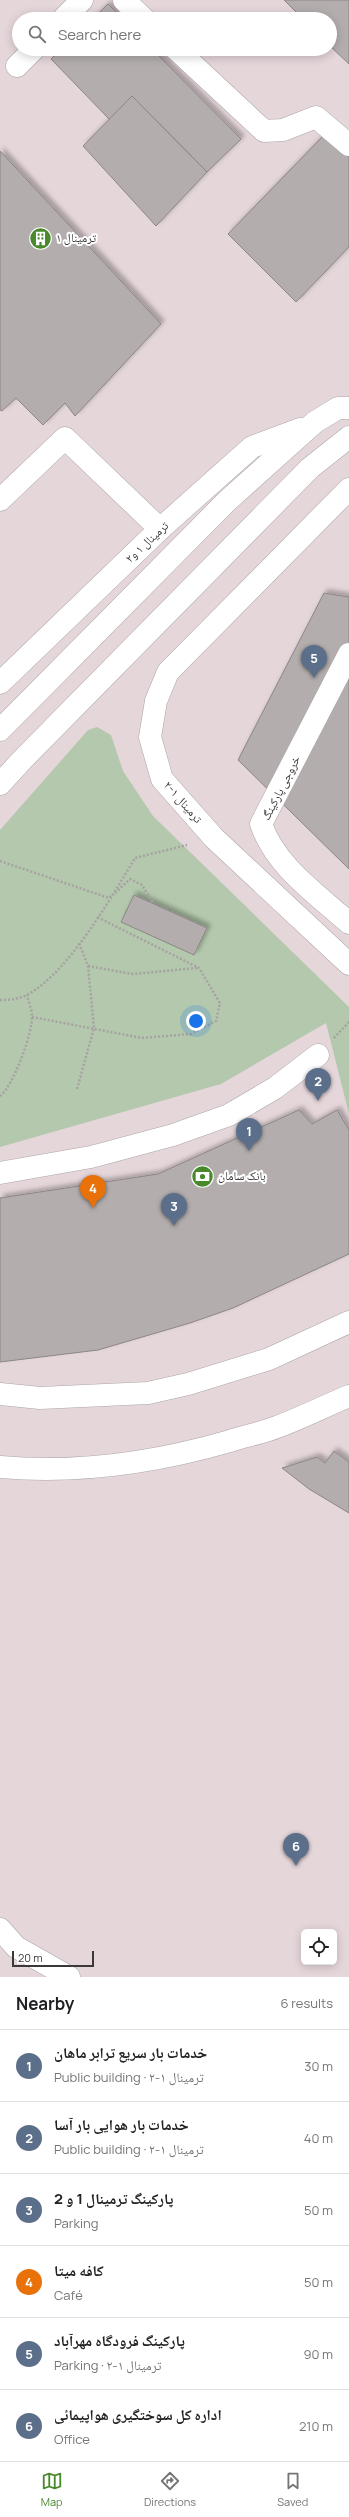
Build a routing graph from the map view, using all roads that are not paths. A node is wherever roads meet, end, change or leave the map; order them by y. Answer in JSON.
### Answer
{"nodes":[{"id":1,"x":82,"y":0,"type":"edge"},
{"id":2,"x":124,"y":0,"type":"edge"},
{"id":3,"x":70,"y":12,"type":"edge"},
{"id":4,"x":137,"y":12,"type":"edge"},
{"id":5,"x":27,"y":56,"type":"edge"},
{"id":6,"x":183,"y":56,"type":"edge"},
{"id":7,"x":18,"y":66,"type":"dead end"},
{"id":8,"x":349,"y":145,"type":"edge"},
{"id":9,"x":349,"y":408,"type":"edge"},
{"id":10,"x":311,"y":426,"type":"junction"},
{"id":11,"x":349,"y":437,"type":"edge"},
{"id":12,"x":349,"y":489,"type":"edge"},
{"id":13,"x":0,"y":500,"type":"edge"},
{"id":14,"x":160,"y":529,"type":"junction"},
{"id":15,"x":349,"y":654,"type":"edge"},
{"id":16,"x":2,"y":678,"type":"edge"},
{"id":17,"x":0,"y":730,"type":"edge"},
{"id":18,"x":0,"y":784,"type":"edge"},
{"id":19,"x":349,"y":923,"type":"edge"},
{"id":20,"x":349,"y":964,"type":"edge"},
{"id":21,"x":318,"y":1055,"type":"dead end"},
{"id":22,"x":0,"y":1173,"type":"edge"},
{"id":23,"x":349,"y":1322,"type":"edge"},
{"id":24,"x":0,"y":1394,"type":"edge"},
{"id":25,"x":349,"y":1396,"type":"edge"},
{"id":26,"x":0,"y":1467,"type":"edge"},
{"id":27,"x":0,"y":1929,"type":"edge"},
{"id":28,"x":8,"y":1947,"type":"edge"},
{"id":29,"x":69,"y":1977,"type":"edge"}],
"edges":[{"from":1,"to":3,"type":"main road"},
{"from":2,"to":4,"type":"main road"},
{"from":5,"to":7,"type":"main road"},
{"from":6,"to":8,"type":"main road"},
{"from":9,"to":10,"type":"main road"},
{"from":10,"to":14,"type":"main road","name":"ترمینال ۱ و۲"},
{"from":10,"to":17,"type":"main road"},
{"from":11,"to":18,"type":"main road"},
{"from":12,"to":20,"type":"main road","name":"ترمینال ۱-۲"},
{"from":13,"to":14,"type":"main road"},
{"from":14,"to":16,"type":"main road","name":"ترمینال ۱ و۲"},
{"from":15,"to":19,"type":"main road","name":"خروجی پارکینگ"},
{"from":21,"to":22,"type":"main road"},
{"from":23,"to":24,"type":"main road"},
{"from":25,"to":26,"type":"main road"},
{"from":27,"to":28,"type":"main road"},
{"from":28,"to":29,"type":"main road"}]}
